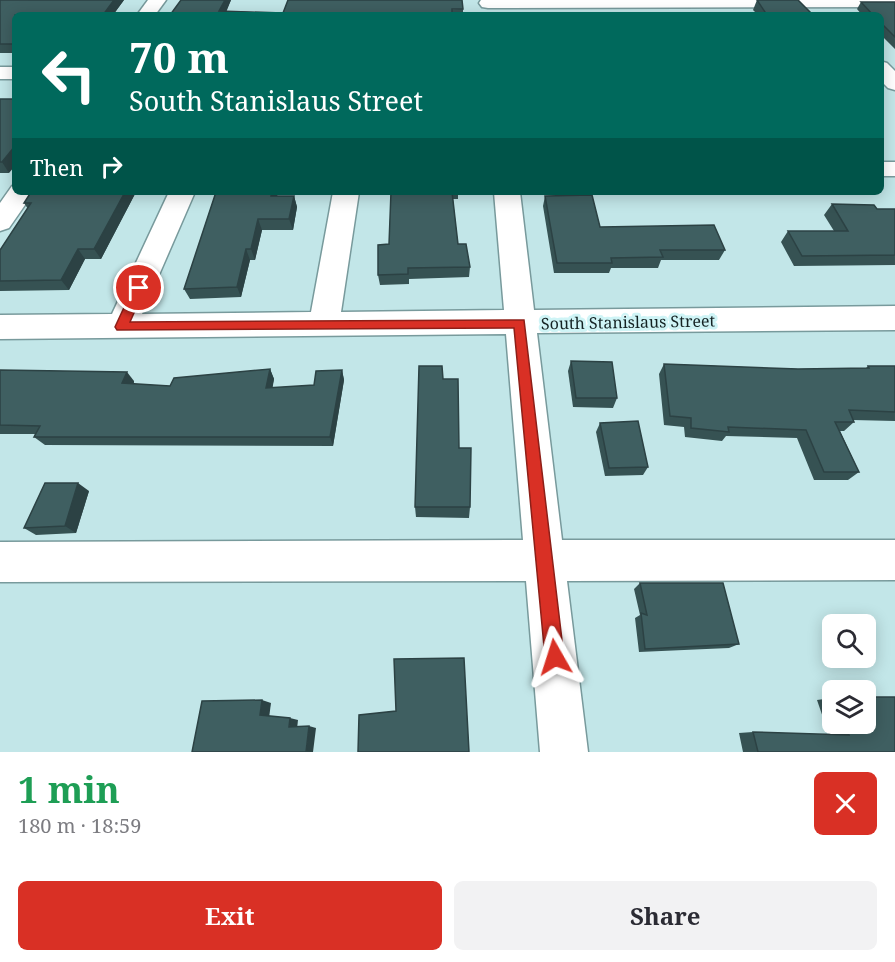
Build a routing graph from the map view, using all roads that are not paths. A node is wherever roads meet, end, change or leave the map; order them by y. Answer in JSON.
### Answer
{"nodes":[{"id":1,"x":895,"y":2,"type":"edge"},
{"id":2,"x":489,"y":6,"type":"edge"},
{"id":3,"x":825,"y":6,"type":"edge"},
{"id":4,"x":19,"y":195,"type":"edge"},
{"id":5,"x":181,"y":195,"type":"edge"},
{"id":6,"x":346,"y":195,"type":"edge"},
{"id":7,"x":507,"y":195,"type":"edge"},
{"id":8,"x":0,"y":222,"type":"edge"},
{"id":9,"x":895,"y":318,"type":"edge"},
{"id":10,"x":520,"y":324,"type":"junction"},
{"id":11,"x":324,"y":325,"type":"junction"},
{"id":12,"x":0,"y":327,"type":"edge"},
{"id":13,"x":121,"y":327,"type":"junction"},
{"id":14,"x":895,"y":560,"type":"edge"},
{"id":15,"x":545,"y":561,"type":"junction"},
{"id":16,"x":0,"y":562,"type":"edge"},
{"id":17,"x":564,"y":752,"type":"edge"}],
"edges":[{"from":1,"to":3,"type":"street"},
{"from":2,"to":3,"type":"street"},
{"from":4,"to":8,"type":"street"},
{"from":5,"to":13,"type":"street"},
{"from":6,"to":11,"type":"street"},
{"from":7,"to":10,"type":"street"},
{"from":9,"to":10,"type":"street","name":"South Stanislaus Street"},
{"from":10,"to":11,"type":"street","name":"South Stanislaus Street"},
{"from":10,"to":15,"type":"street"},
{"from":11,"to":13,"type":"street","name":"South Stanislaus Street"},
{"from":12,"to":13,"type":"street","name":"South Stanislaus Street"},
{"from":14,"to":15,"type":"street"},
{"from":15,"to":16,"type":"street"},
{"from":15,"to":17,"type":"street"}]}
